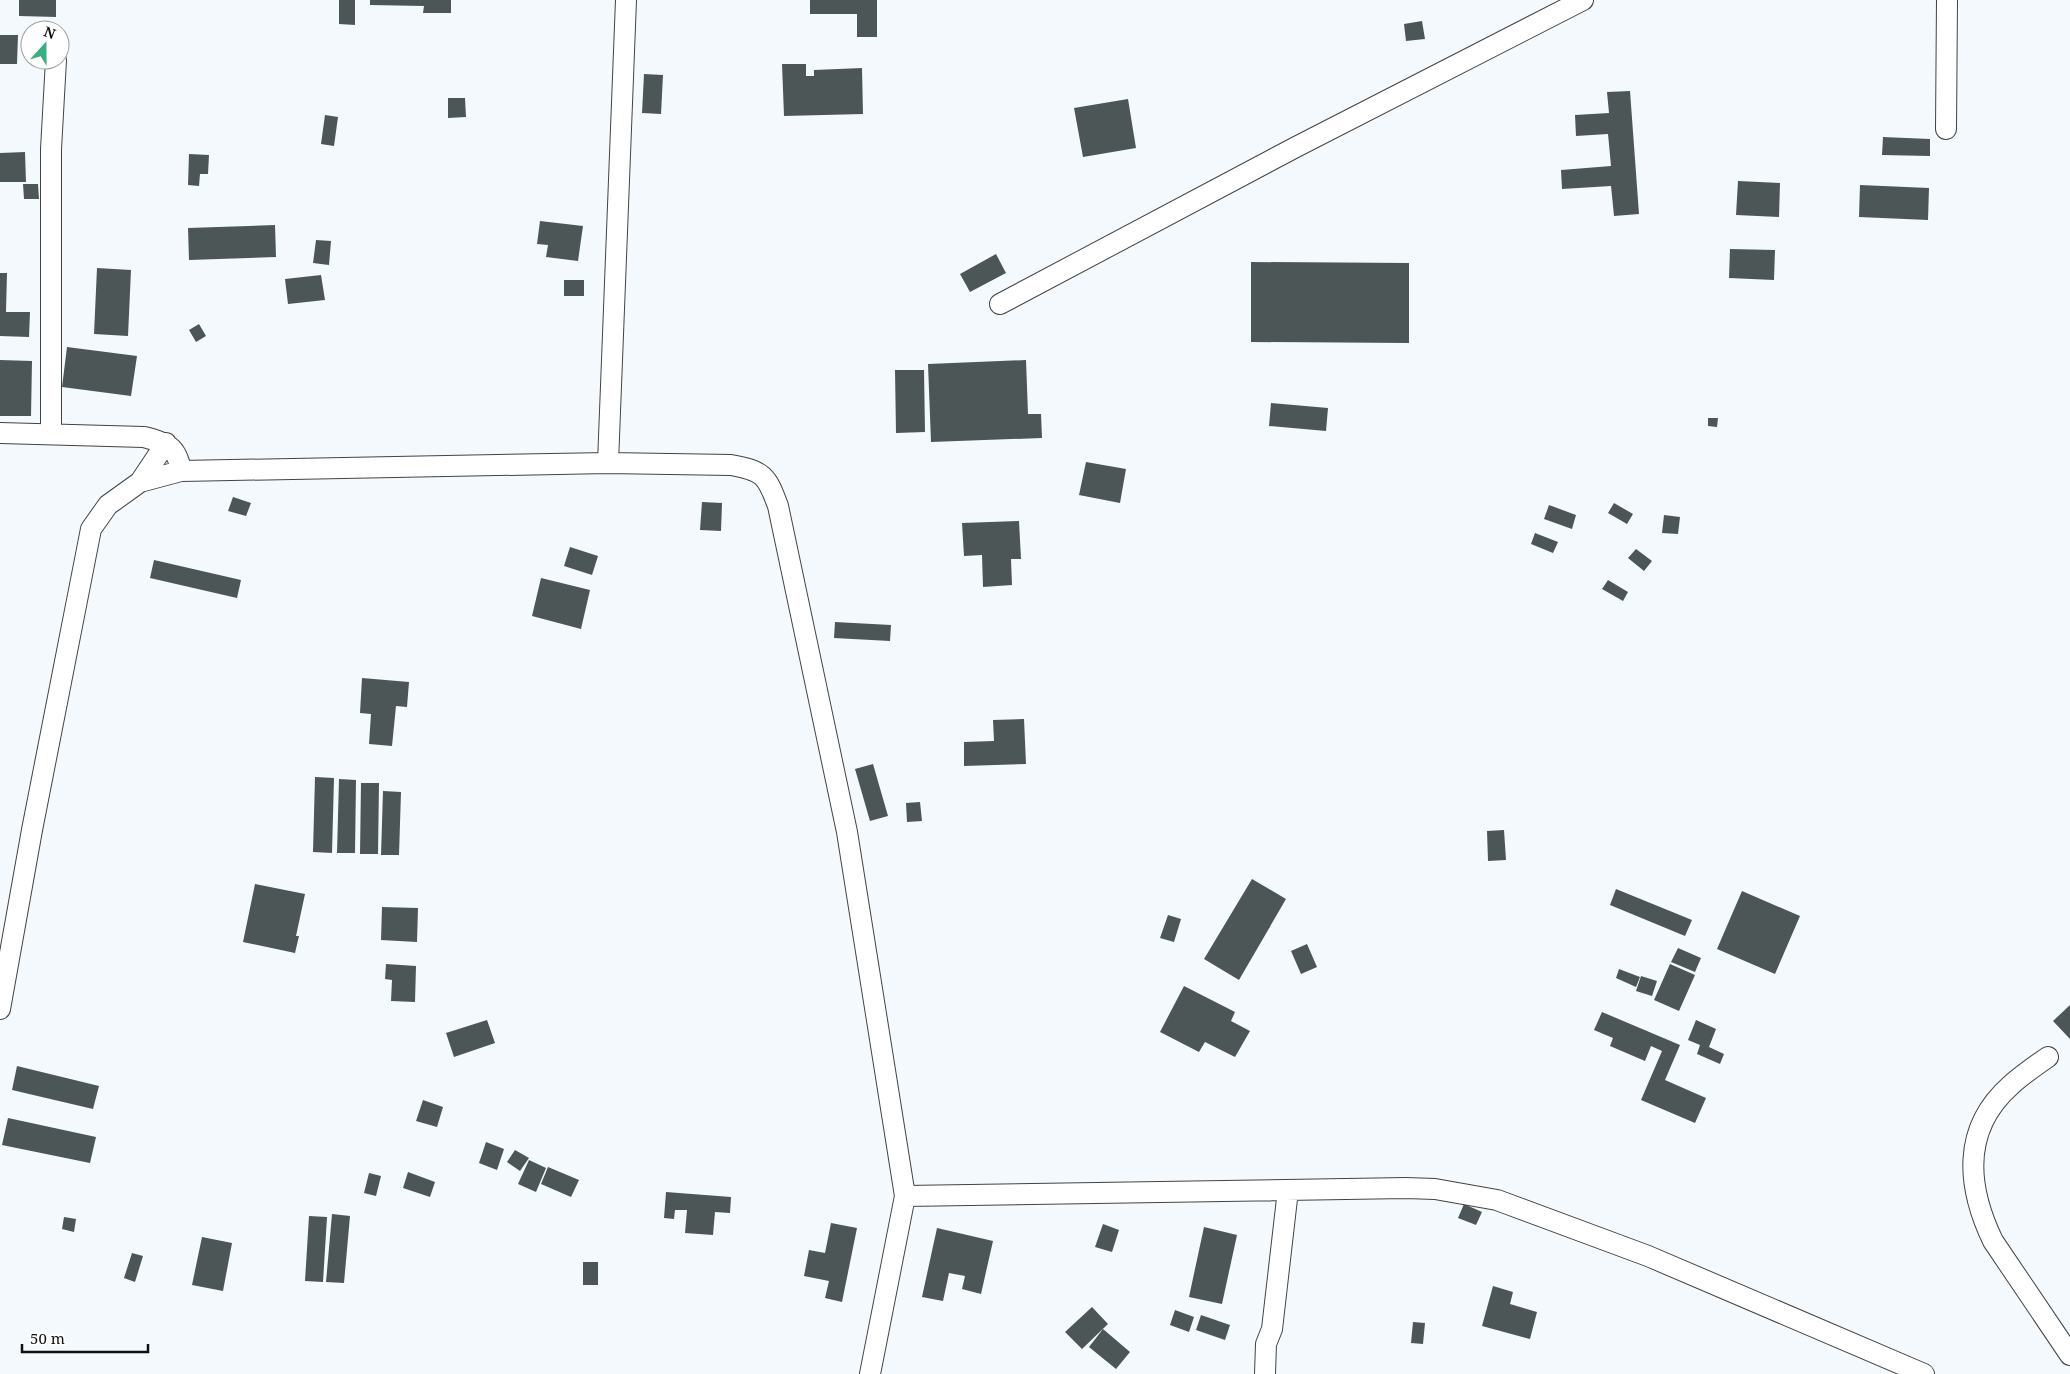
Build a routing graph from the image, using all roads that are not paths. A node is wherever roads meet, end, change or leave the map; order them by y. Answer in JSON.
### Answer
{"nodes":[{"id":1,"x":626,"y":0,"type":"edge"},
{"id":2,"x":1583,"y":0,"type":"edge"},
{"id":3,"x":1947,"y":0,"type":"edge"},
{"id":4,"x":55,"y":70,"type":"edge"},
{"id":5,"x":1946,"y":129,"type":"dead end"},
{"id":6,"x":1000,"y":304,"type":"dead end"},
{"id":7,"x":0,"y":433,"type":"edge"},
{"id":8,"x":51,"y":433,"type":"junction"},
{"id":9,"x":166,"y":443,"type":"junction"},
{"id":10,"x":608,"y":463,"type":"junction"},
{"id":11,"x":181,"y":472,"type":"junction"},
{"id":12,"x":140,"y":482,"type":"junction"},
{"id":13,"x":0,"y":1009,"type":"edge"},
{"id":14,"x":2048,"y":1057,"type":"dead end"},
{"id":15,"x":1288,"y":1190,"type":"junction"},
{"id":16,"x":905,"y":1196,"type":"junction"},
{"id":17,"x":2070,"y":1355,"type":"edge"},
{"id":18,"x":870,"y":1374,"type":"edge"},
{"id":19,"x":1265,"y":1374,"type":"edge"},
{"id":20,"x":1924,"y":1374,"type":"edge"}],
"edges":[{"from":1,"to":10,"type":"street"},
{"from":2,"to":6,"type":"street"},
{"from":3,"to":5,"type":"street"},
{"from":4,"to":8,"type":"street"},
{"from":7,"to":8,"type":"street"},
{"from":8,"to":9,"type":"street"},
{"from":9,"to":11,"type":"street"},
{"from":9,"to":12,"type":"street"},
{"from":10,"to":11,"type":"street"},
{"from":10,"to":16,"type":"street"},
{"from":11,"to":12,"type":"street"},
{"from":12,"to":13,"type":"street"},
{"from":14,"to":17,"type":"street"},
{"from":15,"to":16,"type":"street"},
{"from":15,"to":19,"type":"street"},
{"from":15,"to":20,"type":"street"},
{"from":16,"to":18,"type":"street"}]}
